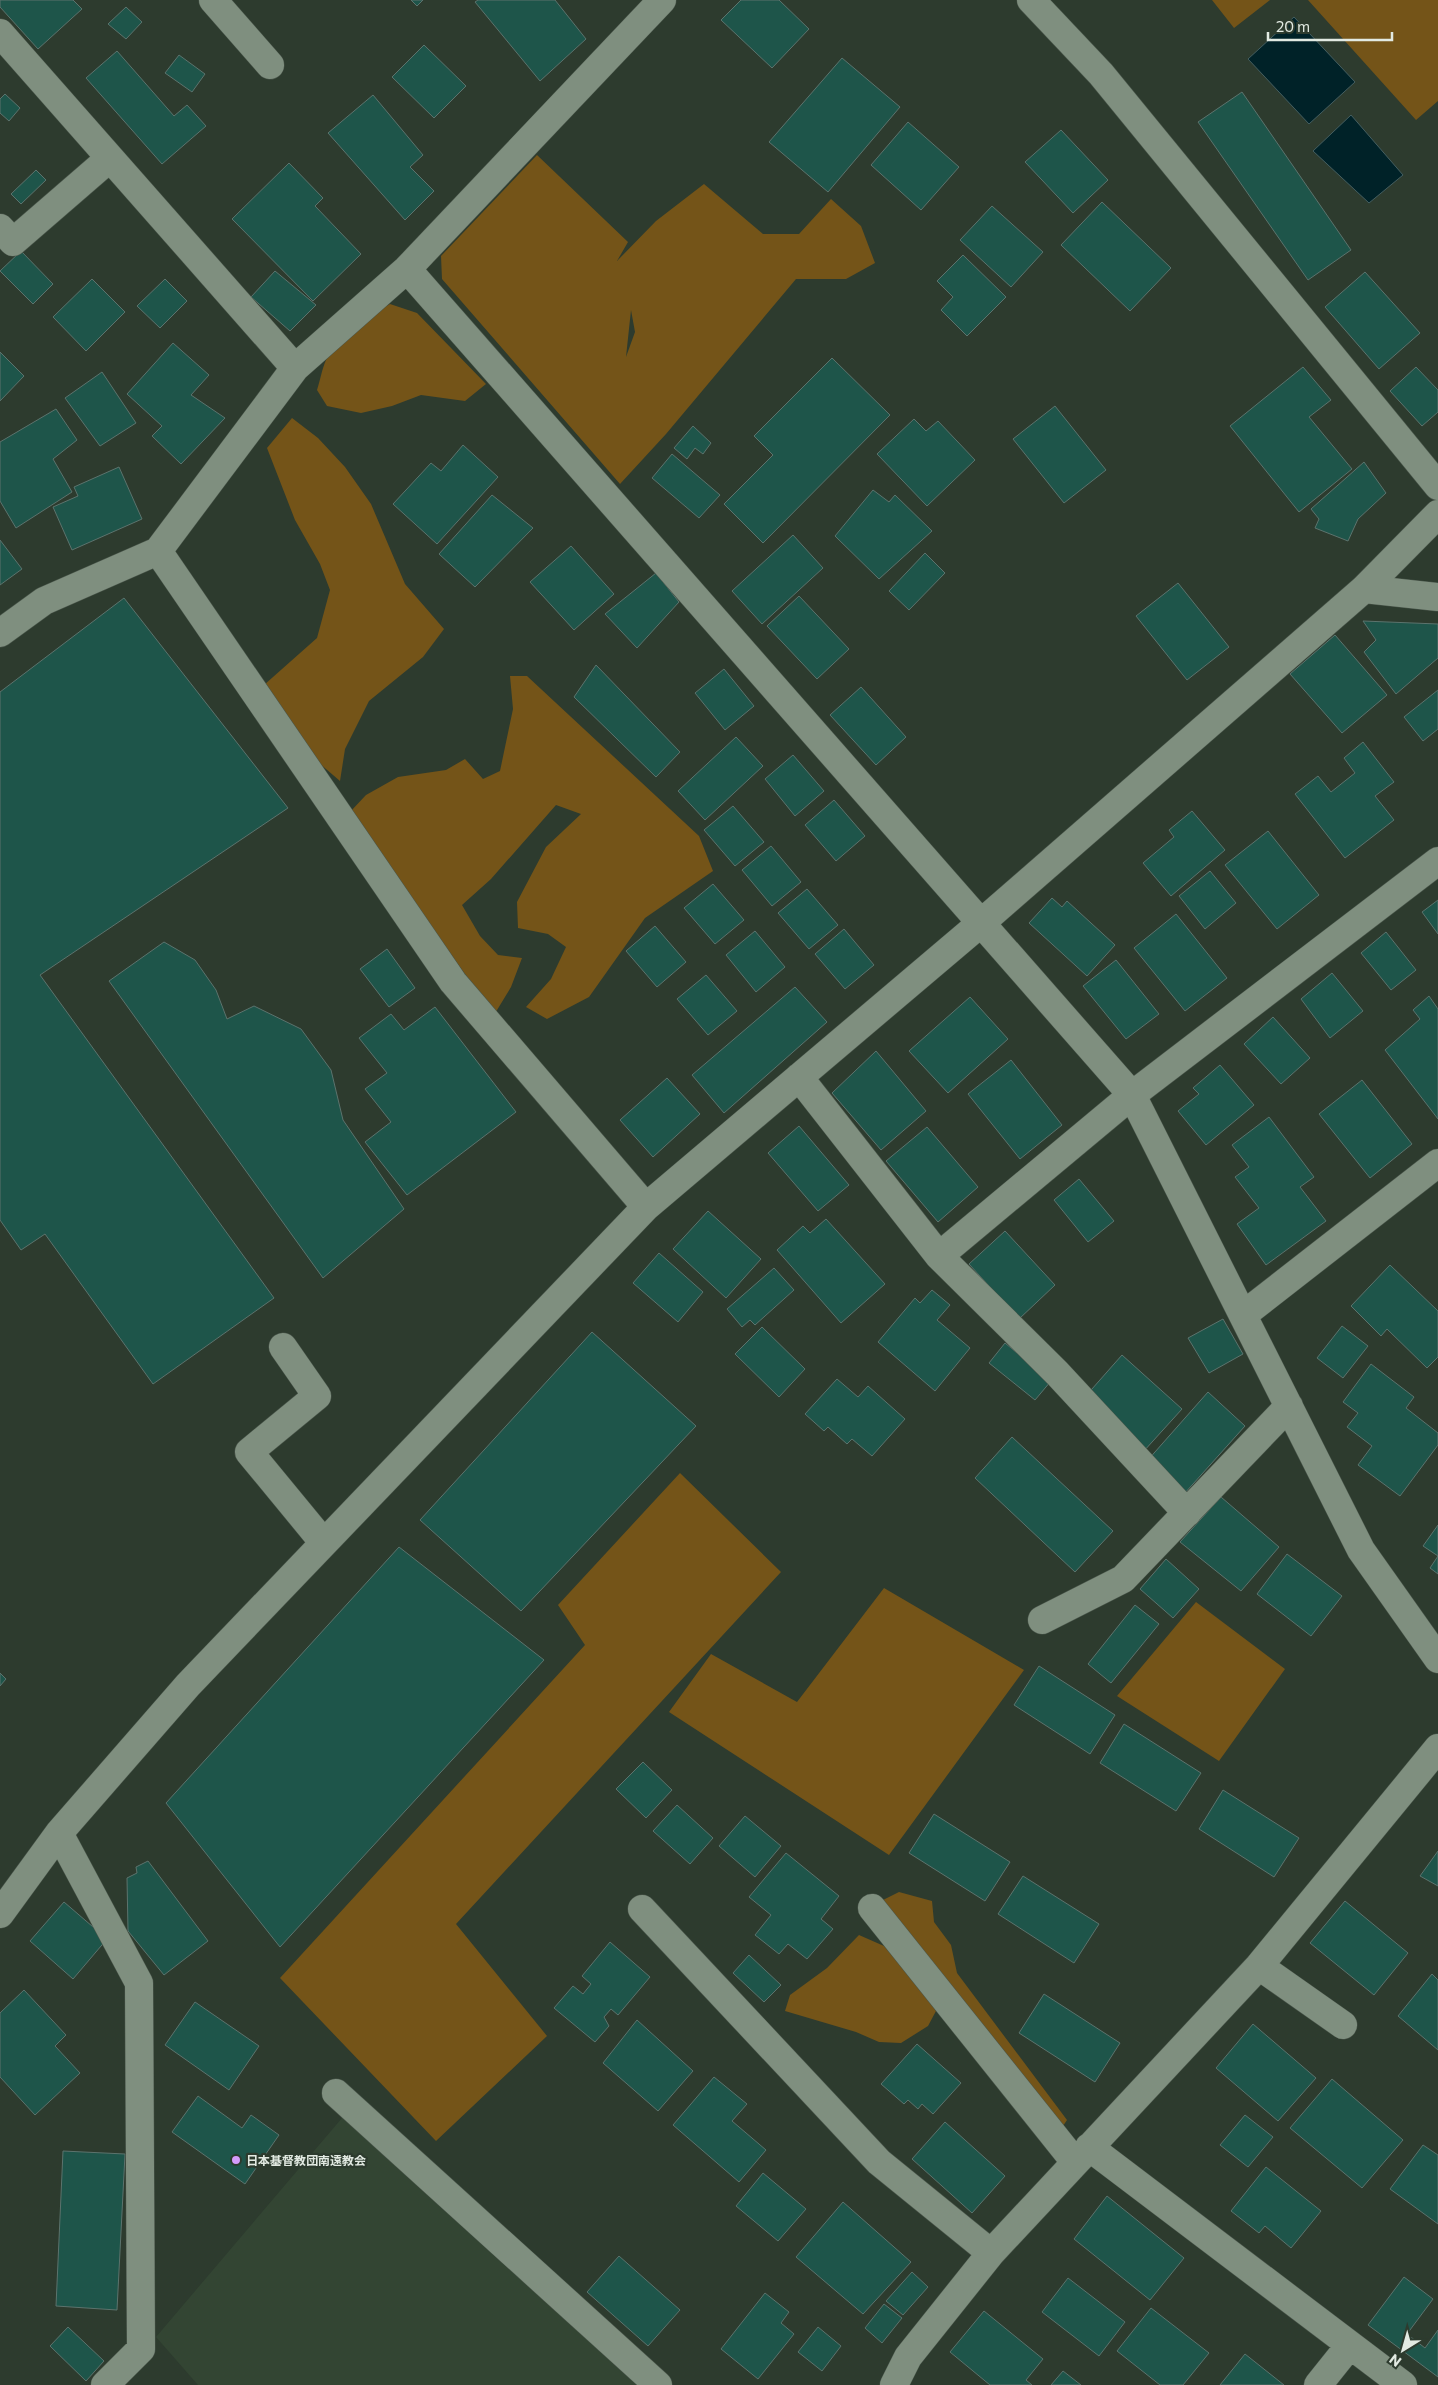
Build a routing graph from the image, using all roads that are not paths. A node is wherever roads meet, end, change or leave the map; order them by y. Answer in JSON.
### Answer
{"nodes":[{"id":1,"x":213,"y":0,"type":"edge"},
{"id":2,"x":662,"y":0,"type":"edge"},
{"id":3,"x":1031,"y":0,"type":"edge"},
{"id":4,"x":0,"y":33,"type":"edge"},
{"id":5,"x":270,"y":65,"type":"dead end"},
{"id":6,"x":110,"y":158,"type":"junction"},
{"id":7,"x":0,"y":228,"type":"edge"},
{"id":8,"x":406,"y":269,"type":"junction"},
{"id":9,"x":295,"y":368,"type":"junction"},
{"id":10,"x":1438,"y":486,"type":"edge"},
{"id":11,"x":1438,"y":514,"type":"edge"},
{"id":12,"x":158,"y":552,"type":"junction"},
{"id":13,"x":1364,"y":589,"type":"junction"},
{"id":14,"x":1438,"y":597,"type":"edge"},
{"id":15,"x":0,"y":633,"type":"edge"},
{"id":16,"x":1438,"y":861,"type":"edge"},
{"id":17,"x":981,"y":923,"type":"junction"},
{"id":18,"x":799,"y":1077,"type":"junction"},
{"id":19,"x":1132,"y":1095,"type":"junction"},
{"id":20,"x":1438,"y":1163,"type":"edge"},
{"id":21,"x":646,"y":1207,"type":"junction"},
{"id":22,"x":939,"y":1256,"type":"junction"},
{"id":23,"x":1243,"y":1315,"type":"junction"},
{"id":24,"x":283,"y":1348,"type":"dead end"},
{"id":25,"x":1289,"y":1406,"type":"junction"},
{"id":26,"x":1187,"y":1513,"type":"junction"},
{"id":27,"x":324,"y":1543,"type":"junction"},
{"id":28,"x":1042,"y":1620,"type":"dead end"},
{"id":29,"x":1438,"y":1659,"type":"edge"},
{"id":30,"x":1438,"y":1748,"type":"edge"},
{"id":31,"x":59,"y":1834,"type":"junction"},
{"id":32,"x":872,"y":1908,"type":"dead end"},
{"id":33,"x":642,"y":1909,"type":"dead end"},
{"id":34,"x":0,"y":1914,"type":"edge"},
{"id":35,"x":1259,"y":1966,"type":"junction"},
{"id":36,"x":1343,"y":2025,"type":"dead end"},
{"id":37,"x":336,"y":2093,"type":"dead end"},
{"id":38,"x":1082,"y":2154,"type":"junction"},
{"id":39,"x":991,"y":2253,"type":"junction"},
{"id":40,"x":1350,"y":2345,"type":"junction"},
{"id":41,"x":106,"y":2385,"type":"edge"},
{"id":42,"x":658,"y":2385,"type":"edge"},
{"id":43,"x":894,"y":2385,"type":"edge"},
{"id":44,"x":1318,"y":2385,"type":"edge"},
{"id":45,"x":1403,"y":2385,"type":"edge"}],
"edges":[{"from":1,"to":5,"type":"street"},
{"from":2,"to":8,"type":"street"},
{"from":3,"to":10,"type":"street"},
{"from":4,"to":6,"type":"street"},
{"from":6,"to":7,"type":"street"},
{"from":6,"to":9,"type":"street"},
{"from":8,"to":9,"type":"street"},
{"from":8,"to":17,"type":"street"},
{"from":9,"to":12,"type":"street"},
{"from":11,"to":13,"type":"street"},
{"from":12,"to":15,"type":"street"},
{"from":12,"to":21,"type":"street"},
{"from":13,"to":14,"type":"street"},
{"from":13,"to":17,"type":"street"},
{"from":16,"to":19,"type":"street"},
{"from":17,"to":18,"type":"street"},
{"from":17,"to":19,"type":"street"},
{"from":18,"to":21,"type":"street"},
{"from":18,"to":22,"type":"street"},
{"from":19,"to":22,"type":"street"},
{"from":19,"to":23,"type":"street"},
{"from":20,"to":23,"type":"street"},
{"from":21,"to":27,"type":"street"},
{"from":22,"to":26,"type":"street"},
{"from":23,"to":25,"type":"street"},
{"from":24,"to":27,"type":"street"},
{"from":25,"to":26,"type":"street"},
{"from":25,"to":29,"type":"street"},
{"from":26,"to":28,"type":"street"},
{"from":27,"to":31,"type":"street"},
{"from":30,"to":35,"type":"street"},
{"from":31,"to":34,"type":"street"},
{"from":31,"to":41,"type":"street"},
{"from":32,"to":38,"type":"street"},
{"from":33,"to":39,"type":"street"},
{"from":35,"to":36,"type":"street"},
{"from":35,"to":38,"type":"street"},
{"from":37,"to":42,"type":"street"},
{"from":38,"to":39,"type":"street"},
{"from":38,"to":40,"type":"street"},
{"from":39,"to":43,"type":"street"},
{"from":40,"to":44,"type":"street"},
{"from":40,"to":45,"type":"street"}]}
